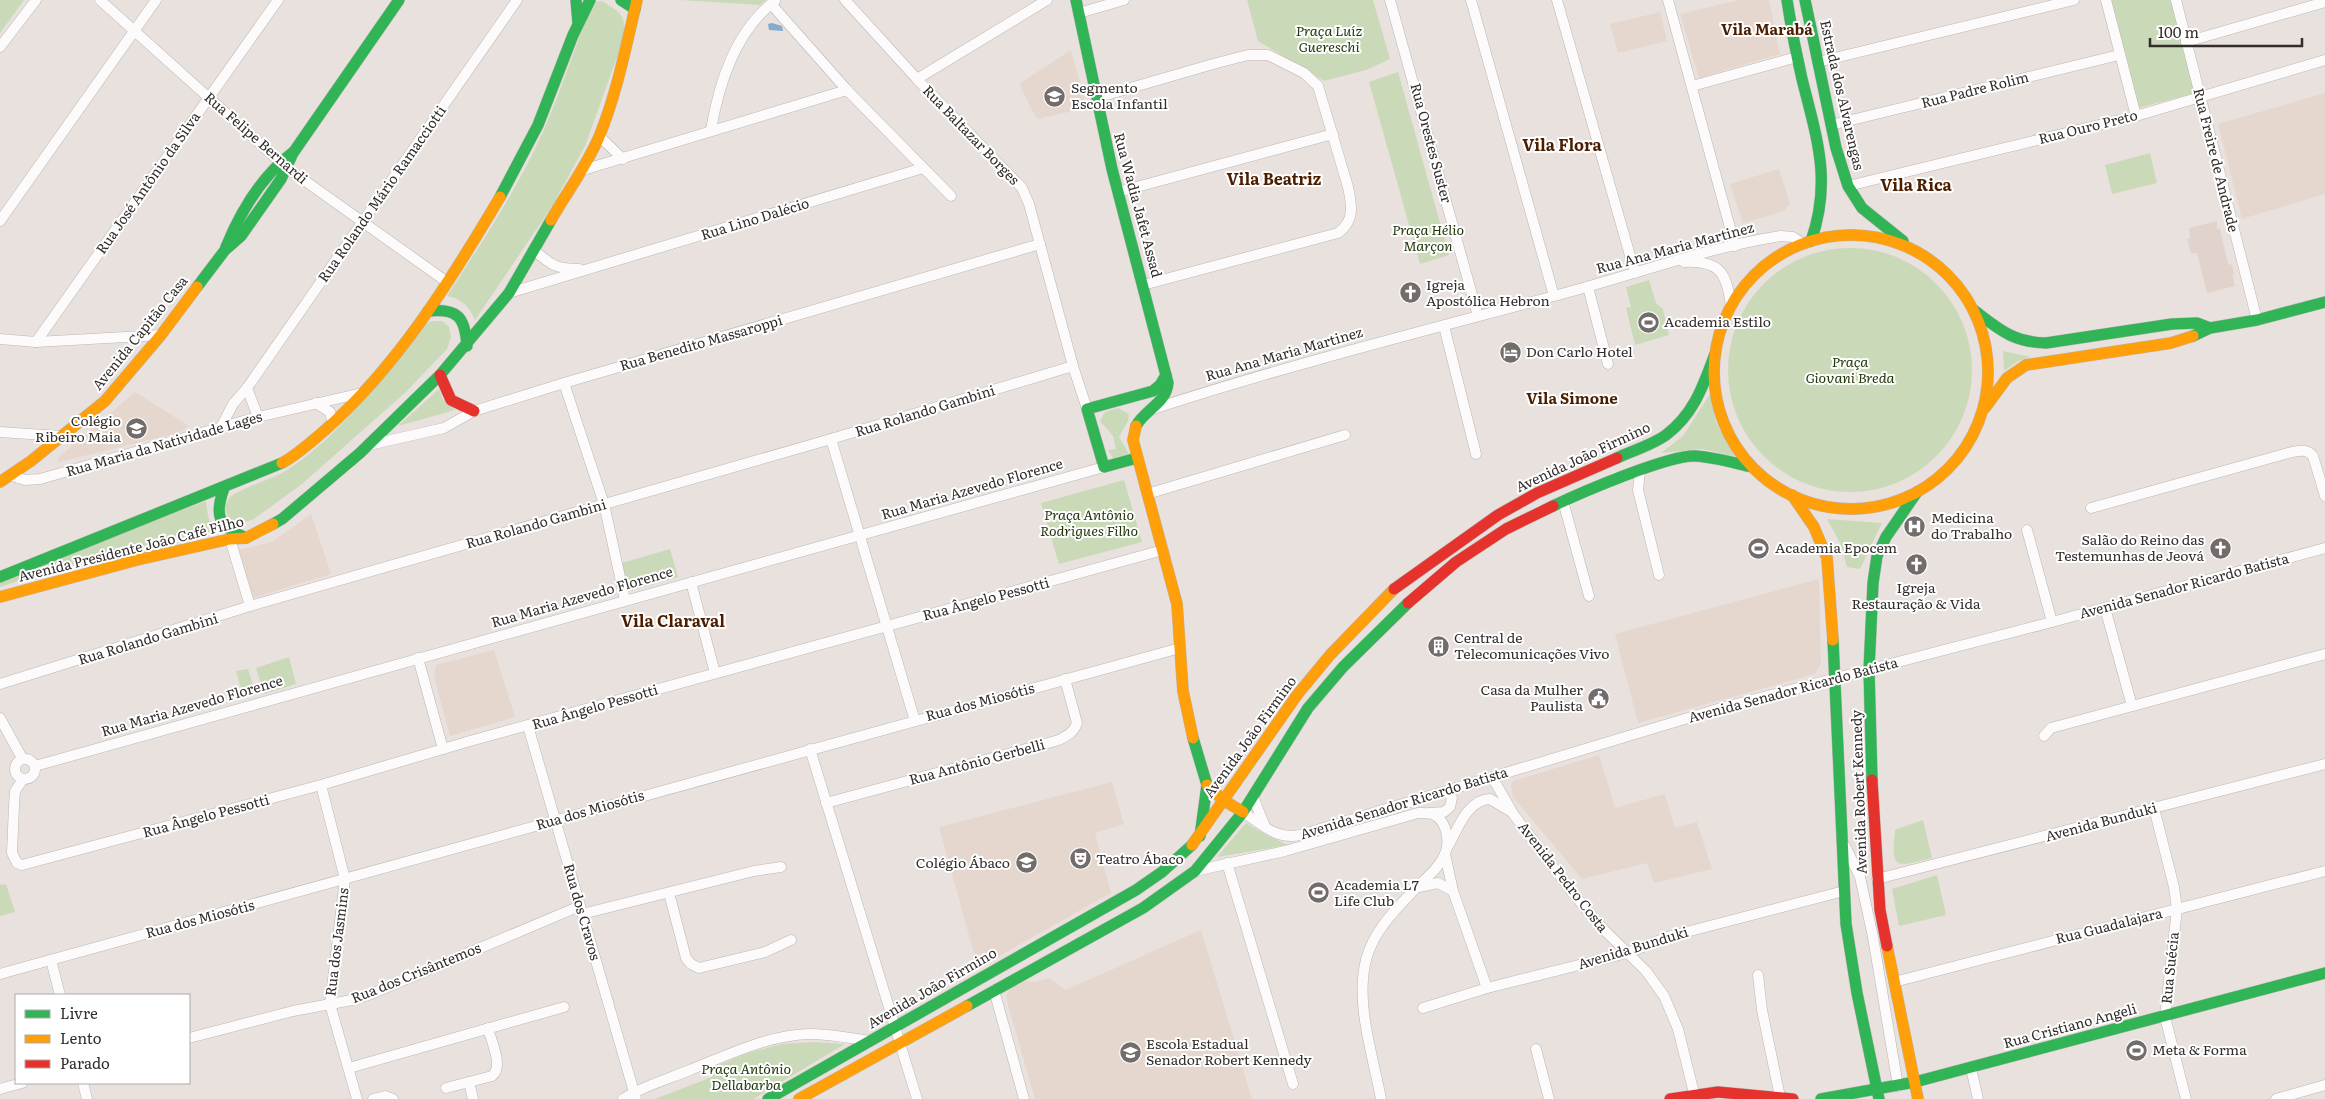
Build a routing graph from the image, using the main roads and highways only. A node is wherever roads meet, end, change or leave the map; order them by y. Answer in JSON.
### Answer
{"nodes":[{"id":1,"x":400,"y":0,"type":"edge"},
{"id":2,"x":576,"y":0,"type":"edge"},
{"id":3,"x":590,"y":0,"type":"edge"},
{"id":4,"x":621,"y":0,"type":"edge"},
{"id":5,"x":1076,"y":0,"type":"edge"},
{"id":6,"x":1787,"y":0,"type":"edge"},
{"id":7,"x":1805,"y":0,"type":"edge"},
{"id":8,"x":636,"y":5,"type":"edge"},
{"id":9,"x":578,"y":23,"type":"junction"},
{"id":10,"x":1807,"y":243,"type":"junction"},
{"id":11,"x":1920,"y":254,"type":"junction"},
{"id":12,"x":2325,"y":302,"type":"edge"},
{"id":13,"x":428,"y":310,"type":"junction"},
{"id":14,"x":1974,"y":310,"type":"junction"},
{"id":15,"x":2210,"y":328,"type":"junction"},
{"id":16,"x":467,"y":346,"type":"junction"},
{"id":17,"x":1715,"y":354,"type":"junction"},
{"id":18,"x":440,"y":375,"type":"junction"},
{"id":19,"x":1166,"y":375,"type":"junction"},
{"id":20,"x":1116,"y":401,"type":"junction"},
{"id":21,"x":1151,"y":410,"type":"joint"},
{"id":22,"x":474,"y":411,"type":"road end"},
{"id":23,"x":1983,"y":411,"type":"junction"},
{"id":24,"x":1136,"y":422,"type":"junction"},
{"id":25,"x":1137,"y":458,"type":"junction"},
{"id":26,"x":1752,"y":467,"type":"junction"},
{"id":27,"x":0,"y":482,"type":"edge"},
{"id":28,"x":224,"y":488,"type":"junction"},
{"id":29,"x":1918,"y":491,"type":"junction"},
{"id":30,"x":1792,"y":495,"type":"junction"},
{"id":31,"x":246,"y":538,"type":"junction"},
{"id":32,"x":0,"y":577,"type":"edge"},
{"id":33,"x":0,"y":597,"type":"edge"},
{"id":34,"x":1206,"y":785,"type":"junction"},
{"id":35,"x":1224,"y":800,"type":"junction"},
{"id":36,"x":1244,"y":812,"type":"junction"},
{"id":37,"x":1200,"y":836,"type":"junction"},
{"id":38,"x":2325,"y":973,"type":"edge"},
{"id":39,"x":1915,"y":1082,"type":"junction"},
{"id":40,"x":1878,"y":1094,"type":"edge"},
{"id":41,"x":768,"y":1099,"type":"edge"},
{"id":42,"x":799,"y":1099,"type":"edge"},
{"id":43,"x":1670,"y":1099,"type":"edge"},
{"id":44,"x":1793,"y":1099,"type":"edge"},
{"id":45,"x":1821,"y":1099,"type":"edge"},
{"id":46,"x":1918,"y":1099,"type":"edge"}],
"edges":[{"from":1,"to":27,"type":"main road","name":"Avenida Capitão Casa"},
{"from":2,"to":9,"type":"main road"},
{"from":3,"to":9,"type":"main road","name":"Avenida Presidente João Café Filho"},
{"from":4,"to":8,"type":"main road"},
{"from":5,"to":19,"type":"main road","name":"Rua Wadia Jafet Assad"},
{"from":6,"to":10,"type":"main road"},
{"from":7,"to":11,"type":"main road","name":"Estrada dos Alvarengas"},
{"from":8,"to":16,"type":"main road","name":"Avenida Presidente João Café Filho"},
{"from":9,"to":13,"type":"main road","name":"Avenida Presidente João Café Filho"},
{"from":10,"to":11,"type":"main road"},
{"from":10,"to":17,"type":"main road"},
{"from":11,"to":14,"type":"main road"},
{"from":12,"to":15,"type":"main road"},
{"from":13,"to":16,"type":"main road"},
{"from":13,"to":28,"type":"main road","name":"Avenida Presidente João Café Filho"},
{"from":14,"to":15,"type":"main road"},
{"from":14,"to":23,"type":"main road"},
{"from":15,"to":23,"type":"main road"},
{"from":16,"to":18,"type":"main road","name":"Avenida Presidente João Café Filho"},
{"from":17,"to":26,"type":"main road"},
{"from":17,"to":35,"type":"main road","name":"Avenida João Firmino"},
{"from":18,"to":22,"type":"main road"},
{"from":18,"to":31,"type":"main road","name":"Avenida Presidente João Café Filho"},
{"from":19,"to":20,"type":"main road"},
{"from":19,"to":21,"type":"main road","name":"Rua Wadia Jafet Assad"},
{"from":20,"to":24,"type":"main road"},
{"from":20,"to":25,"type":"main road","name":"Rua Maria Azevedo Florence"},
{"from":21,"to":24,"type":"main road","name":"Rua Ana Maria Martinez"},
{"from":23,"to":29,"type":"main road"},
{"from":24,"to":25,"type":"main road"},
{"from":25,"to":34,"type":"main road"},
{"from":26,"to":30,"type":"main road"},
{"from":26,"to":36,"type":"main road"},
{"from":28,"to":31,"type":"main road"},
{"from":28,"to":32,"type":"main road","name":"Avenida Presidente João Café Filho"},
{"from":29,"to":30,"type":"main road"},
{"from":29,"to":39,"type":"main road","name":"Avenida Robert Kennedy"},
{"from":30,"to":40,"type":"main road","name":"Avenida Robert Kennedy"},
{"from":31,"to":33,"type":"main road","name":"Avenida Presidente João Café Filho"},
{"from":34,"to":35,"type":"main road"},
{"from":34,"to":37,"type":"main road"},
{"from":35,"to":36,"type":"main road"},
{"from":35,"to":37,"type":"main road","name":"Avenida João Firmino"},
{"from":36,"to":42,"type":"main road"},
{"from":37,"to":41,"type":"main road","name":"Avenida João Firmino"},
{"from":38,"to":39,"type":"main road","name":"Rua Cristiano Angeli"},
{"from":39,"to":40,"type":"main road","name":"Rua Cristiano Angeli"},
{"from":39,"to":46,"type":"main road","name":"Avenida Robert Kennedy"},
{"from":40,"to":45,"type":"main road","name":"Rua Cristiano Angeli"},
{"from":43,"to":44,"type":"main road"}]}
